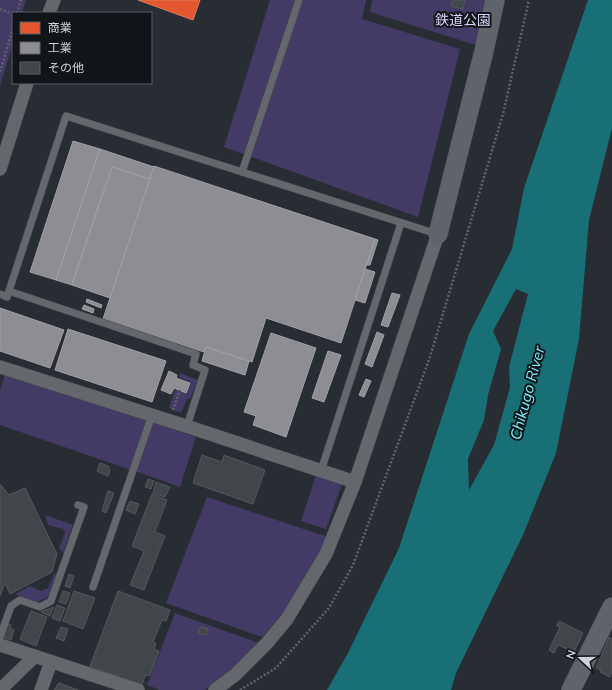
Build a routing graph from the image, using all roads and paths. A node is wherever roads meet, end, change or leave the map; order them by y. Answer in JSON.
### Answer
{"nodes":[{"id":1,"x":21,"y":0,"type":"edge"},
{"id":2,"x":54,"y":0,"type":"edge"},
{"id":3,"x":299,"y":0,"type":"edge"},
{"id":4,"x":495,"y":0,"type":"edge"},
{"id":5,"x":529,"y":0,"type":"edge"},
{"id":6,"x":0,"y":9,"type":"edge"},
{"id":7,"x":17,"y":12,"type":"edge"},
{"id":8,"x":49,"y":12,"type":"edge"},
{"id":9,"x":12,"y":14,"type":"edge"},
{"id":10,"x":12,"y":31,"type":"edge"},
{"id":11,"x":0,"y":72,"type":"edge"},
{"id":12,"x":27,"y":84,"type":"edge"},
{"id":13,"x":0,"y":169,"type":"edge"},
{"id":14,"x":242,"y":172,"type":"junction"},
{"id":15,"x":401,"y":223,"type":"junction"},
{"id":16,"x":438,"y":234,"type":"junction"},
{"id":17,"x":9,"y":292,"type":"junction"},
{"id":18,"x":0,"y":294,"type":"edge"},
{"id":19,"x":0,"y":367,"type":"edge"},
{"id":20,"x":180,"y":390,"type":"dead end"},
{"id":21,"x":152,"y":415,"type":"junction"},
{"id":22,"x":169,"y":420,"type":"junction"},
{"id":23,"x":186,"y":426,"type":"junction"},
{"id":24,"x":321,"y":471,"type":"junction"},
{"id":25,"x":355,"y":482,"type":"junction"},
{"id":26,"x":78,"y":505,"type":"dead end"},
{"id":27,"x":93,"y":587,"type":"dead end"},
{"id":28,"x":612,"y":607,"type":"edge"},
{"id":29,"x":0,"y":637,"type":"edge"},
{"id":30,"x":0,"y":645,"type":"edge"},
{"id":31,"x":35,"y":656,"type":"junction"},
{"id":32,"x":51,"y":662,"type":"junction"},
{"id":33,"x":0,"y":690,"type":"edge"},
{"id":34,"x":41,"y":690,"type":"edge"},
{"id":35,"x":138,"y":690,"type":"edge"},
{"id":36,"x":214,"y":690,"type":"edge"},
{"id":37,"x":240,"y":690,"type":"edge"},
{"id":38,"x":571,"y":690,"type":"edge"}],
"edges":[{"from":1,"to":7,"type":"path"},
{"from":2,"to":8,"type":"street"},
{"from":3,"to":14,"type":"lane"},
{"from":4,"to":16,"type":"street"},
{"from":5,"to":37,"type":"path"},
{"from":6,"to":9,"type":"path"},
{"from":10,"to":11,"type":"path"},
{"from":12,"to":13,"type":"street"},
{"from":14,"to":15,"type":"lane"},
{"from":14,"to":17,"type":"lane"},
{"from":15,"to":16,"type":"lane"},
{"from":15,"to":24,"type":"lane"},
{"from":16,"to":25,"type":"street"},
{"from":17,"to":18,"type":"lane"},
{"from":17,"to":23,"type":"lane"},
{"from":19,"to":21,"type":"street"},
{"from":20,"to":22,"type":"path"},
{"from":21,"to":22,"type":"street"},
{"from":21,"to":27,"type":"lane"},
{"from":22,"to":23,"type":"street"},
{"from":23,"to":24,"type":"street"},
{"from":24,"to":25,"type":"street"},
{"from":25,"to":36,"type":"street"},
{"from":26,"to":29,"type":"lane"},
{"from":28,"to":38,"type":"street"},
{"from":30,"to":31,"type":"street"},
{"from":31,"to":32,"type":"street"},
{"from":31,"to":33,"type":"street"},
{"from":32,"to":34,"type":"street"},
{"from":32,"to":35,"type":"street"}]}
